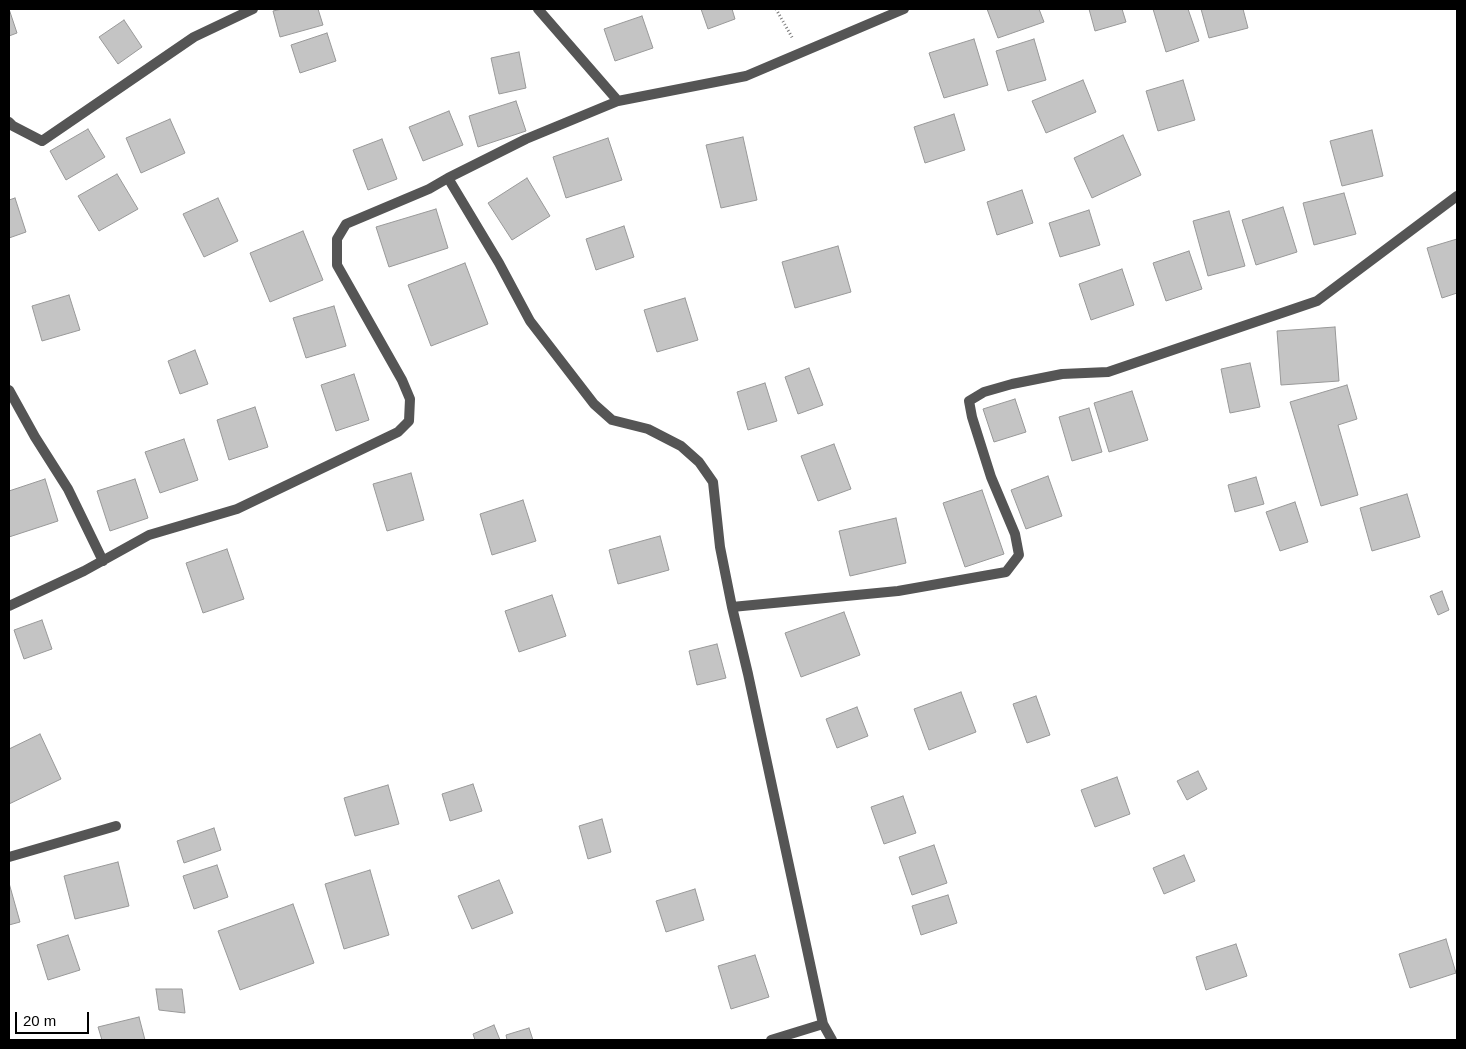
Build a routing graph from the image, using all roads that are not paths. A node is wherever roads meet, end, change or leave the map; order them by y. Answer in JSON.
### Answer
{"nodes":[{"id":1,"x":254,"y":9,"type":"edge"},
{"id":2,"x":538,"y":9,"type":"edge"},
{"id":3,"x":904,"y":9,"type":"edge"},
{"id":4,"x":618,"y":101,"type":"junction"},
{"id":5,"x":9,"y":122,"type":"edge"},
{"id":6,"x":448,"y":178,"type":"junction"},
{"id":7,"x":1457,"y":196,"type":"edge"},
{"id":8,"x":9,"y":390,"type":"edge"},
{"id":9,"x":103,"y":560,"type":"junction"},
{"id":10,"x":9,"y":606,"type":"edge"},
{"id":11,"x":732,"y":608,"type":"junction"},
{"id":12,"x":116,"y":826,"type":"dead end"},
{"id":13,"x":9,"y":857,"type":"edge"},
{"id":14,"x":824,"y":1024,"type":"junction"},
{"id":15,"x":771,"y":1040,"type":"edge"},
{"id":16,"x":832,"y":1040,"type":"edge"}],
"edges":[{"from":1,"to":5,"type":"street"},
{"from":2,"to":4,"type":"street"},
{"from":3,"to":4,"type":"street"},
{"from":4,"to":6,"type":"street"},
{"from":6,"to":9,"type":"street"},
{"from":6,"to":11,"type":"street"},
{"from":7,"to":11,"type":"street"},
{"from":8,"to":9,"type":"street"},
{"from":9,"to":10,"type":"street"},
{"from":11,"to":14,"type":"street"},
{"from":12,"to":13,"type":"street"},
{"from":14,"to":15,"type":"street"},
{"from":14,"to":16,"type":"street"}]}
